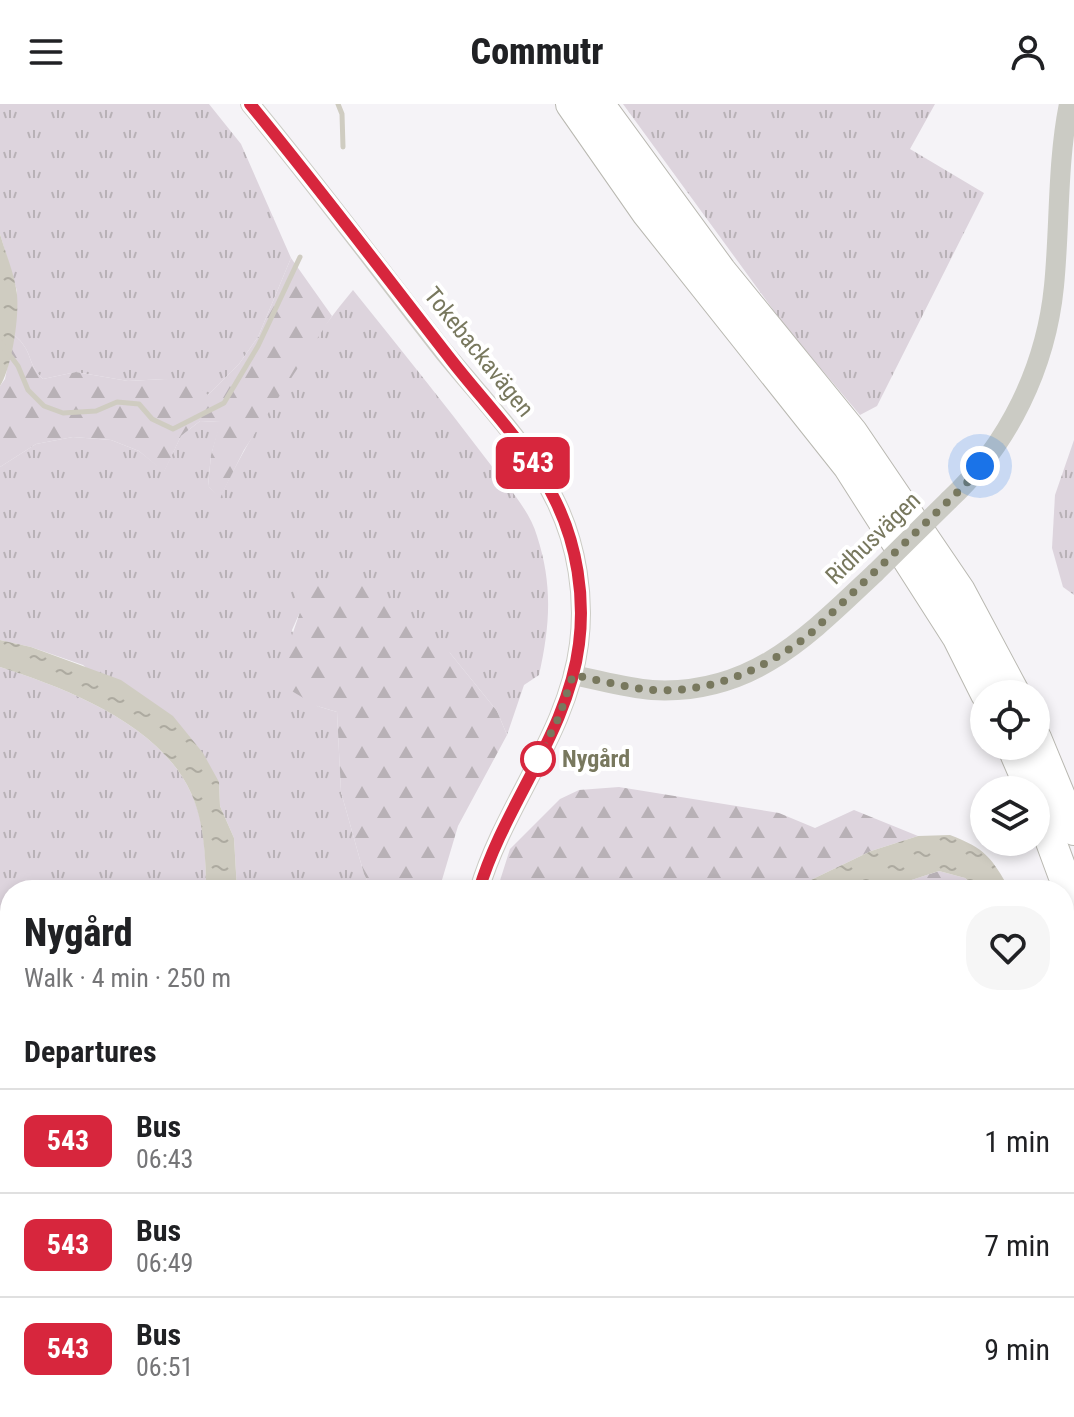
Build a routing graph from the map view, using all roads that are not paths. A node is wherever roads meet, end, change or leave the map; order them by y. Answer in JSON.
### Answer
{"nodes":[{"id":1,"x":250,"y":104,"type":"edge"},
{"id":2,"x":571,"y":104,"type":"edge"},
{"id":3,"x":599,"y":104,"type":"edge"},
{"id":4,"x":1069,"y":104,"type":"edge"},
{"id":5,"x":573,"y":675,"type":"junction"},
{"id":6,"x":979,"y":680,"type":"edge"},
{"id":7,"x":1008,"y":680,"type":"edge"},
{"id":8,"x":1045,"y":760,"type":"edge"},
{"id":9,"x":1074,"y":830,"type":"edge"},
{"id":10,"x":1050,"y":839,"type":"edge"},
{"id":11,"x":482,"y":880,"type":"edge"},
{"id":12,"x":1065,"y":880,"type":"edge"}],
"edges":[{"from":1,"to":5,"type":"street","name":"Tokebackavägen"},
{"from":2,"to":6,"type":"highway"},
{"from":3,"to":7,"type":"highway"},
{"from":4,"to":5,"type":"street","name":"Ridhusvägen","bridge":true},
{"from":5,"to":11,"type":"street","name":"Tokebackavägen"},
{"from":8,"to":9,"type":"highway"},
{"from":10,"to":12,"type":"highway"}]}
